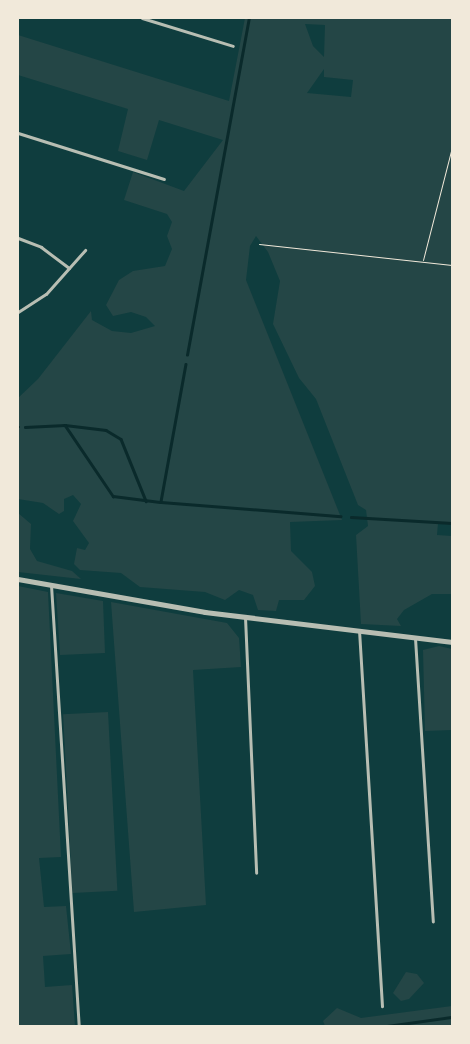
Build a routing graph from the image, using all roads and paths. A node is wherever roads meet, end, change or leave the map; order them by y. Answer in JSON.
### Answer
{"nodes":[{"id":1,"x":142,"y":18,"type":"edge"},
{"id":2,"x":233,"y":46,"type":"dead end"},
{"id":3,"x":18,"y":133,"type":"edge"},
{"id":4,"x":452,"y":147,"type":"edge"},
{"id":5,"x":164,"y":179,"type":"dead end"},
{"id":6,"x":18,"y":238,"type":"edge"},
{"id":7,"x":259,"y":244,"type":"dead end"},
{"id":8,"x":85,"y":250,"type":"dead end"},
{"id":9,"x":423,"y":262,"type":"junction"},
{"id":10,"x":452,"y":265,"type":"edge"},
{"id":11,"x":69,"y":268,"type":"junction"},
{"id":12,"x":18,"y":312,"type":"edge"},
{"id":13,"x":18,"y":579,"type":"edge"},
{"id":14,"x":51,"y":585,"type":"junction"},
{"id":15,"x":245,"y":617,"type":"junction"},
{"id":16,"x":358,"y":630,"type":"junction"},
{"id":17,"x":415,"y":637,"type":"junction"},
{"id":18,"x":452,"y":642,"type":"edge"},
{"id":19,"x":256,"y":873,"type":"dead end"},
{"id":20,"x":433,"y":921,"type":"dead end"},
{"id":21,"x":382,"y":1006,"type":"dead end"},
{"id":22,"x":79,"y":1025,"type":"dead end"}],
"edges":[{"from":1,"to":2,"type":"street"},
{"from":3,"to":5,"type":"street"},
{"from":4,"to":9,"type":"path"},
{"from":6,"to":11,"type":"street"},
{"from":7,"to":9,"type":"path"},
{"from":8,"to":11,"type":"street"},
{"from":9,"to":10,"type":"path"},
{"from":11,"to":12,"type":"street"},
{"from":13,"to":14,"type":"street"},
{"from":14,"to":15,"type":"street"},
{"from":14,"to":22,"type":"street"},
{"from":15,"to":16,"type":"street"},
{"from":15,"to":19,"type":"street"},
{"from":16,"to":17,"type":"street"},
{"from":16,"to":21,"type":"street"},
{"from":17,"to":18,"type":"street"},
{"from":17,"to":20,"type":"street"}]}
